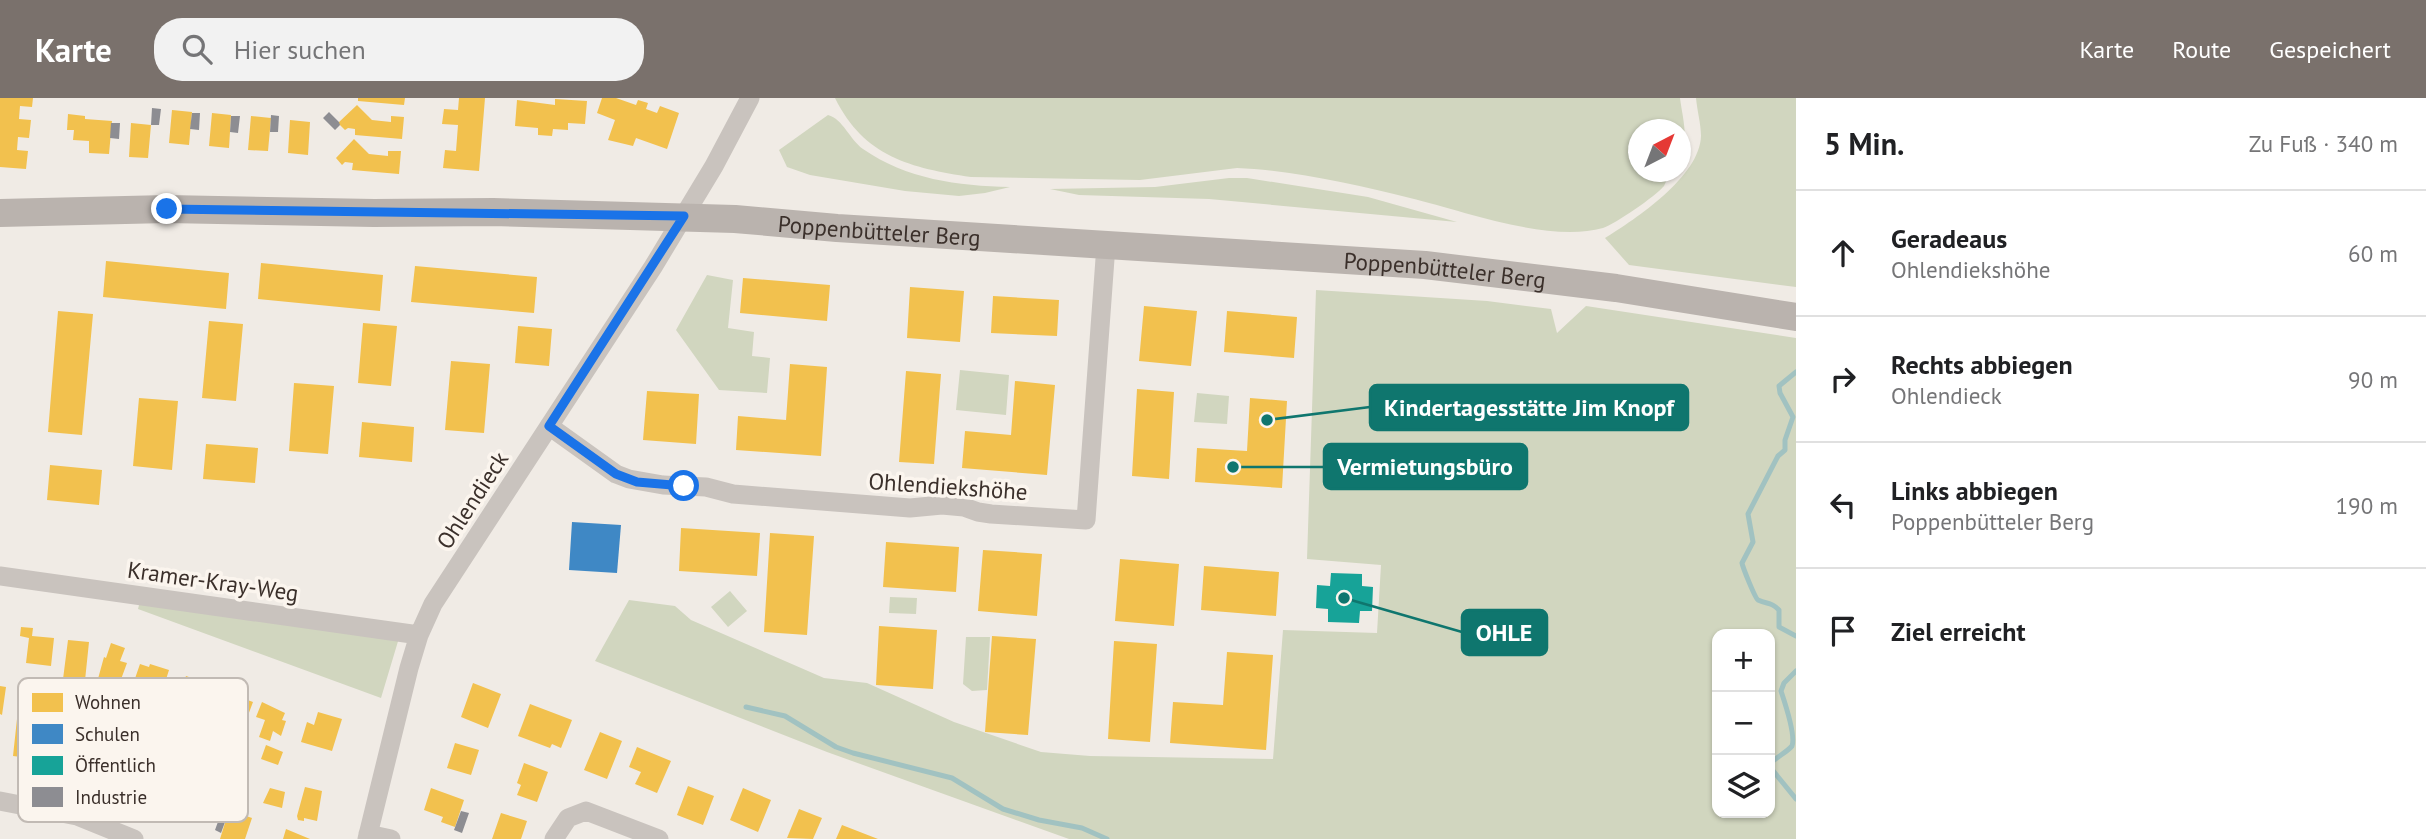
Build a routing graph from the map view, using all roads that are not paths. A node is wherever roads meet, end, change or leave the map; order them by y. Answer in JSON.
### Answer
{"nodes":[{"id":1,"x":750,"y":98,"type":"edge"},
{"id":2,"x":0,"y":213,"type":"edge"},
{"id":3,"x":684,"y":216,"type":"junction"},
{"id":4,"x":1106,"y":245,"type":"junction"},
{"id":5,"x":1796,"y":317,"type":"edge"},
{"id":6,"x":549,"y":426,"type":"junction"},
{"id":7,"x":0,"y":576,"type":"edge"},
{"id":8,"x":419,"y":635,"type":"junction"},
{"id":9,"x":0,"y":801,"type":"edge"},
{"id":10,"x":18,"y":804,"type":"edge"},
{"id":11,"x":90,"y":822,"type":"edge"},
{"id":12,"x":368,"y":836,"type":"edge"},
{"id":13,"x":134,"y":839,"type":"edge"},
{"id":14,"x":391,"y":839,"type":"edge"},
{"id":15,"x":554,"y":839,"type":"edge"},
{"id":16,"x":659,"y":839,"type":"edge"}],
"edges":[{"from":1,"to":3,"type":"street","name":"Ohlendieck"},
{"from":2,"to":3,"type":"main road","name":"Poppenbütteler Berg"},
{"from":3,"to":4,"type":"main road","name":"Poppenbütteler Berg"},
{"from":3,"to":6,"type":"street","name":"Ohlendieck"},
{"from":4,"to":5,"type":"main road","name":"Poppenbütteler Berg"},
{"from":4,"to":6,"type":"street","name":"Ohlendiekshöhe"},
{"from":6,"to":8,"type":"street","name":"Ohlendieck"},
{"from":7,"to":8,"type":"street","name":"Kramer-Kray-Weg"},
{"from":8,"to":12,"type":"street","name":"Ohlendieck"},
{"from":9,"to":10,"type":"street"},
{"from":11,"to":13,"type":"street"},
{"from":12,"to":14,"type":"street"},
{"from":15,"to":16,"type":"street"}]}
